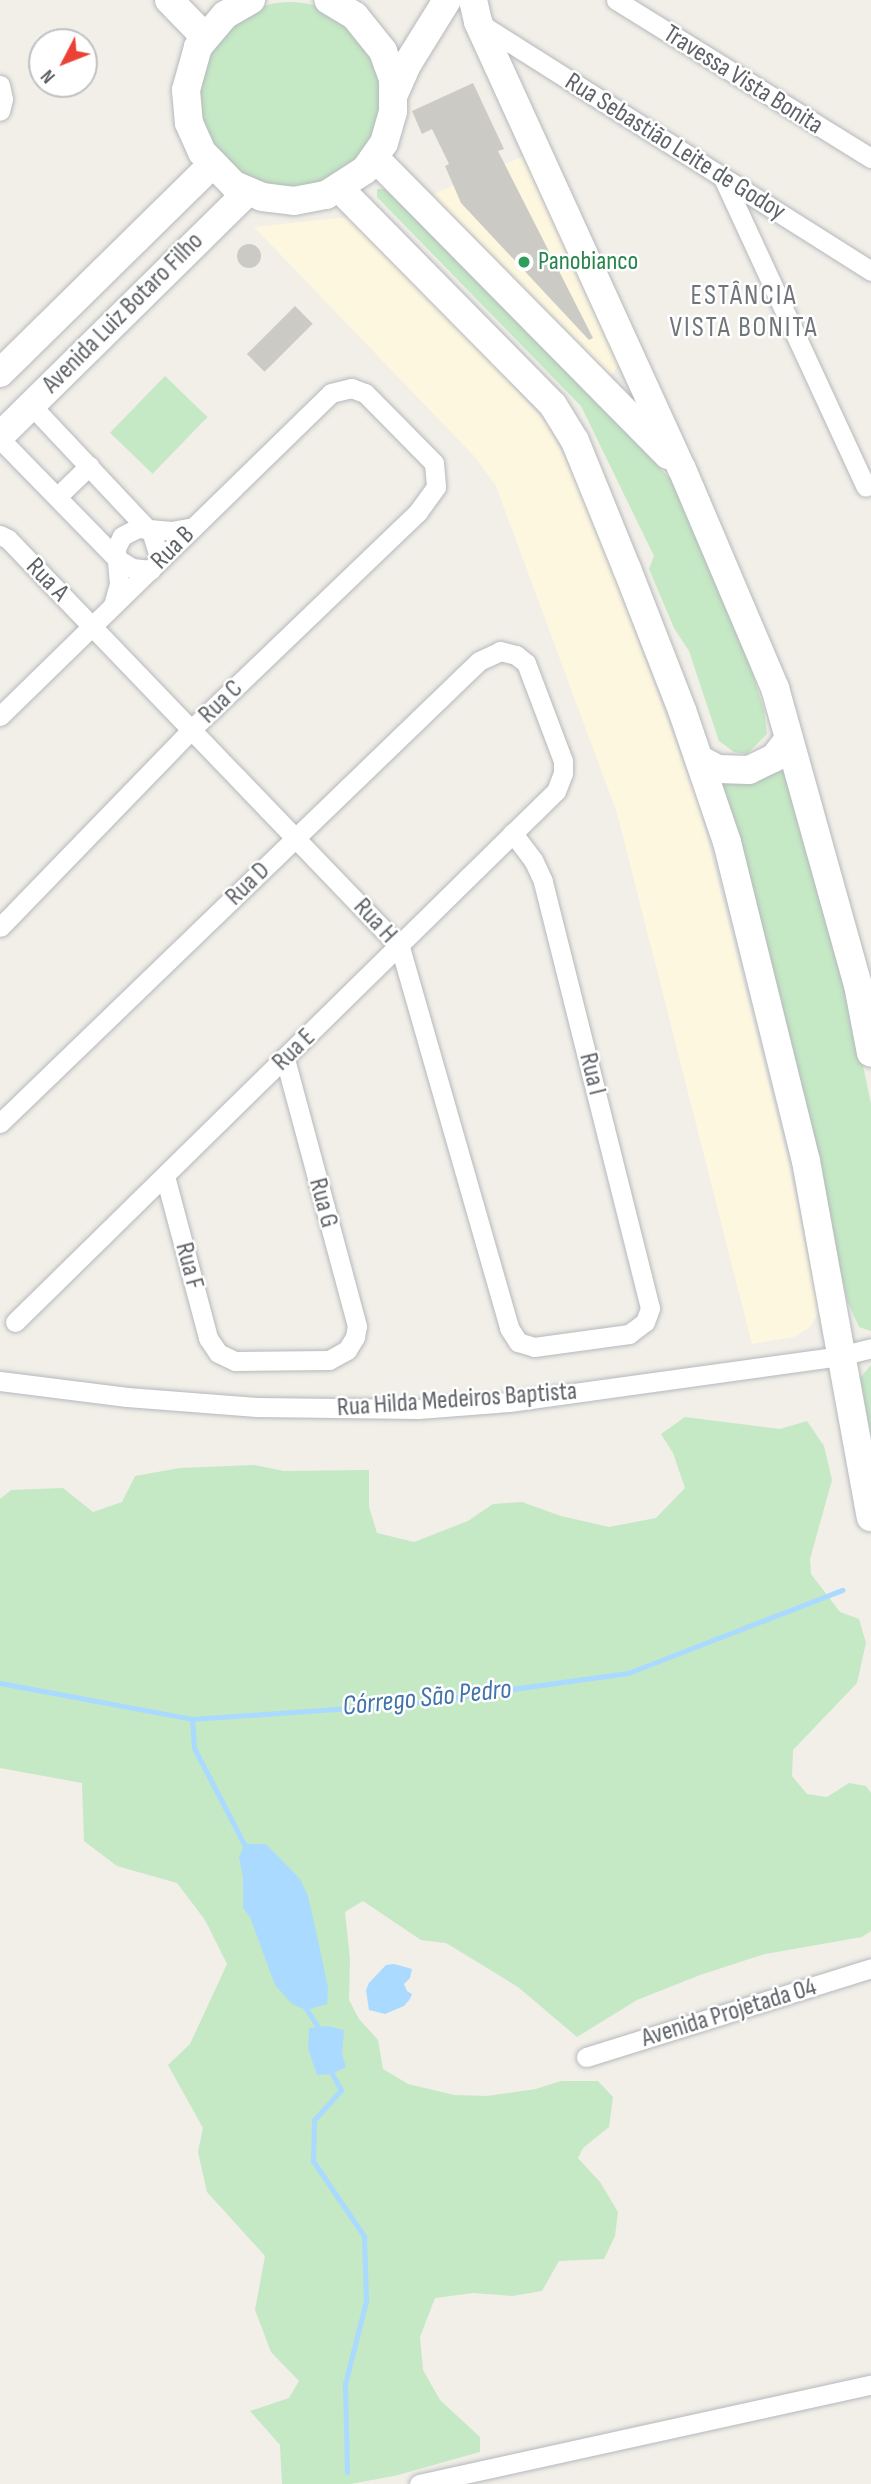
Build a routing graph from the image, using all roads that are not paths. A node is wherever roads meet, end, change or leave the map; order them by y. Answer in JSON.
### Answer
{"nodes":[{"id":1,"x":169,"y":0,"type":"edge"},
{"id":2,"x":328,"y":0,"type":"edge"},
{"id":3,"x":447,"y":0,"type":"edge"},
{"id":4,"x":616,"y":0,"type":"edge"},
{"id":5,"x":240,"y":2,"type":"edge"},
{"id":6,"x":365,"y":8,"type":"edge"},
{"id":7,"x":476,"y":11,"type":"edge"},
{"id":8,"x":205,"y":37,"type":"junction"},
{"id":9,"x":0,"y":85,"type":"edge"},
{"id":10,"x":394,"y":94,"type":"junction"},
{"id":11,"x":1,"y":109,"type":"edge"},
{"id":12,"x":375,"y":158,"type":"junction"},
{"id":13,"x":871,"y":158,"type":"edge"},
{"id":14,"x":212,"y":165,"type":"junction"},
{"id":15,"x":723,"y":178,"type":"junction"},
{"id":16,"x":340,"y":188,"type":"junction"},
{"id":17,"x":247,"y":192,"type":"junction"},
{"id":18,"x":871,"y":271,"type":"edge"},
{"id":19,"x":0,"y":373,"type":"edge"},
{"id":20,"x":351,"y":388,"type":"joint"},
{"id":21,"x":31,"y":405,"type":"junction"},
{"id":22,"x":0,"y":437,"type":"edge"},
{"id":23,"x":89,"y":466,"type":"junction"},
{"id":24,"x":682,"y":470,"type":"junction"},
{"id":25,"x":866,"y":487,"type":"dead end"},
{"id":26,"x":57,"y":497,"type":"junction"},
{"id":27,"x":194,"y":527,"type":"junction"},
{"id":28,"x":148,"y":528,"type":"junction"},
{"id":29,"x":0,"y":535,"type":"edge"},
{"id":30,"x":116,"y":558,"type":"junction"},
{"id":31,"x":156,"y":565,"type":"junction"},
{"id":32,"x":111,"y":609,"type":"junction"},
{"id":33,"x":93,"y":627,"type":"junction"},
{"id":34,"x":500,"y":651,"type":"joint"},
{"id":35,"x":0,"y":716,"type":"edge"},
{"id":36,"x":191,"y":730,"type":"junction"},
{"id":37,"x":789,"y":739,"type":"junction"},
{"id":38,"x":699,"y":758,"type":"junction"},
{"id":39,"x":513,"y":833,"type":"junction"},
{"id":40,"x":296,"y":838,"type":"junction"},
{"id":41,"x":0,"y":927,"type":"edge"},
{"id":42,"x":400,"y":947,"type":"junction"},
{"id":43,"x":864,"y":986,"type":"edge"},
{"id":44,"x":871,"y":1053,"type":"edge"},
{"id":45,"x":285,"y":1059,"type":"junction"},
{"id":46,"x":0,"y":1123,"type":"edge"},
{"id":47,"x":165,"y":1176,"type":"junction"},
{"id":48,"x":15,"y":1322,"type":"dead end"},
{"id":49,"x":518,"y":1342,"type":"joint"},
{"id":50,"x":871,"y":1348,"type":"edge"},
{"id":51,"x":218,"y":1353,"type":"joint"},
{"id":52,"x":840,"y":1356,"type":"junction"},
{"id":53,"x":0,"y":1381,"type":"edge"},
{"id":54,"x":871,"y":1517,"type":"edge"},
{"id":55,"x":871,"y":1968,"type":"edge"},
{"id":56,"x":586,"y":2057,"type":"dead end"},
{"id":57,"x":871,"y":2385,"type":"edge"},
{"id":58,"x":419,"y":2484,"type":"edge"}],
"edges":[{"from":1,"to":8,"type":"main road"},
{"from":2,"to":6,"type":"main road"},
{"from":3,"to":10,"type":"main road"},
{"from":4,"to":13,"type":"street","name":"Travessa Vista Bonita"},
{"from":5,"to":8,"type":"main road"},
{"from":6,"to":10,"type":"main road"},
{"from":7,"to":15,"type":"street","name":"Rua Sebastião Leite de Godoy"},
{"from":7,"to":24,"type":"main road"},
{"from":8,"to":14,"type":"main road"},
{"from":9,"to":11,"type":"street"},
{"from":10,"to":12,"type":"main road"},
{"from":12,"to":16,"type":"main road"},
{"from":12,"to":24,"type":"main road"},
{"from":14,"to":17,"type":"main road"},
{"from":14,"to":19,"type":"main road","name":"Avenida Luiz Botaro Filho"},
{"from":15,"to":18,"type":"street","name":"Rua Sebastião Leite de Godoy"},
{"from":15,"to":25,"type":"street"},
{"from":16,"to":17,"type":"main road"},
{"from":16,"to":38,"type":"main road"},
{"from":17,"to":21,"type":"main road","name":"Avenida Luiz Botaro Filho"},
{"from":20,"to":27,"type":"street","name":"Rua B"},
{"from":20,"to":36,"type":"street","name":"Rua C"},
{"from":21,"to":22,"type":"main road","name":"Avenida Luiz Botaro Filho"},
{"from":21,"to":23,"type":"street"},
{"from":22,"to":26,"type":"street"},
{"from":23,"to":26,"type":"street"},
{"from":23,"to":28,"type":"street"},
{"from":24,"to":37,"type":"main road"},
{"from":26,"to":30,"type":"street"},
{"from":27,"to":28,"type":"street"},
{"from":27,"to":31,"type":"street","name":"Rua B"},
{"from":28,"to":30,"type":"street"},
{"from":28,"to":31,"type":"street"},
{"from":29,"to":33,"type":"street","name":"Rua A"},
{"from":30,"to":31,"type":"street"},
{"from":30,"to":32,"type":"street"},
{"from":31,"to":32,"type":"street","name":"Rua B"},
{"from":32,"to":33,"type":"street","name":"Rua B"},
{"from":33,"to":35,"type":"street","name":"Rua B"},
{"from":33,"to":36,"type":"street","name":"Rua H"},
{"from":34,"to":39,"type":"street","name":"Rua E"},
{"from":34,"to":40,"type":"street","name":"Rua D"},
{"from":36,"to":40,"type":"street","name":"Rua H"},
{"from":36,"to":41,"type":"street","name":"Rua C"},
{"from":37,"to":38,"type":"main road"},
{"from":37,"to":43,"type":"main road"},
{"from":38,"to":52,"type":"main road"},
{"from":39,"to":42,"type":"street","name":"Rua E"},
{"from":39,"to":49,"type":"street","name":"Rua I"},
{"from":40,"to":42,"type":"street","name":"Rua H"},
{"from":40,"to":46,"type":"street","name":"Rua D"},
{"from":42,"to":45,"type":"street","name":"Rua E"},
{"from":42,"to":49,"type":"street","name":"Rua H"},
{"from":43,"to":44,"type":"main road"},
{"from":45,"to":47,"type":"street","name":"Rua E"},
{"from":45,"to":51,"type":"street","name":"Rua G"},
{"from":47,"to":48,"type":"street","name":"Rua E"},
{"from":47,"to":51,"type":"street","name":"Rua F"},
{"from":50,"to":52,"type":"street","name":"Rua Hilda Medeiros Baptista"},
{"from":52,"to":53,"type":"street","name":"Rua Hilda Medeiros Baptista"},
{"from":52,"to":54,"type":"main road"},
{"from":55,"to":56,"type":"street","name":"Avenida Projetada 04"},
{"from":57,"to":58,"type":"street"}]}
